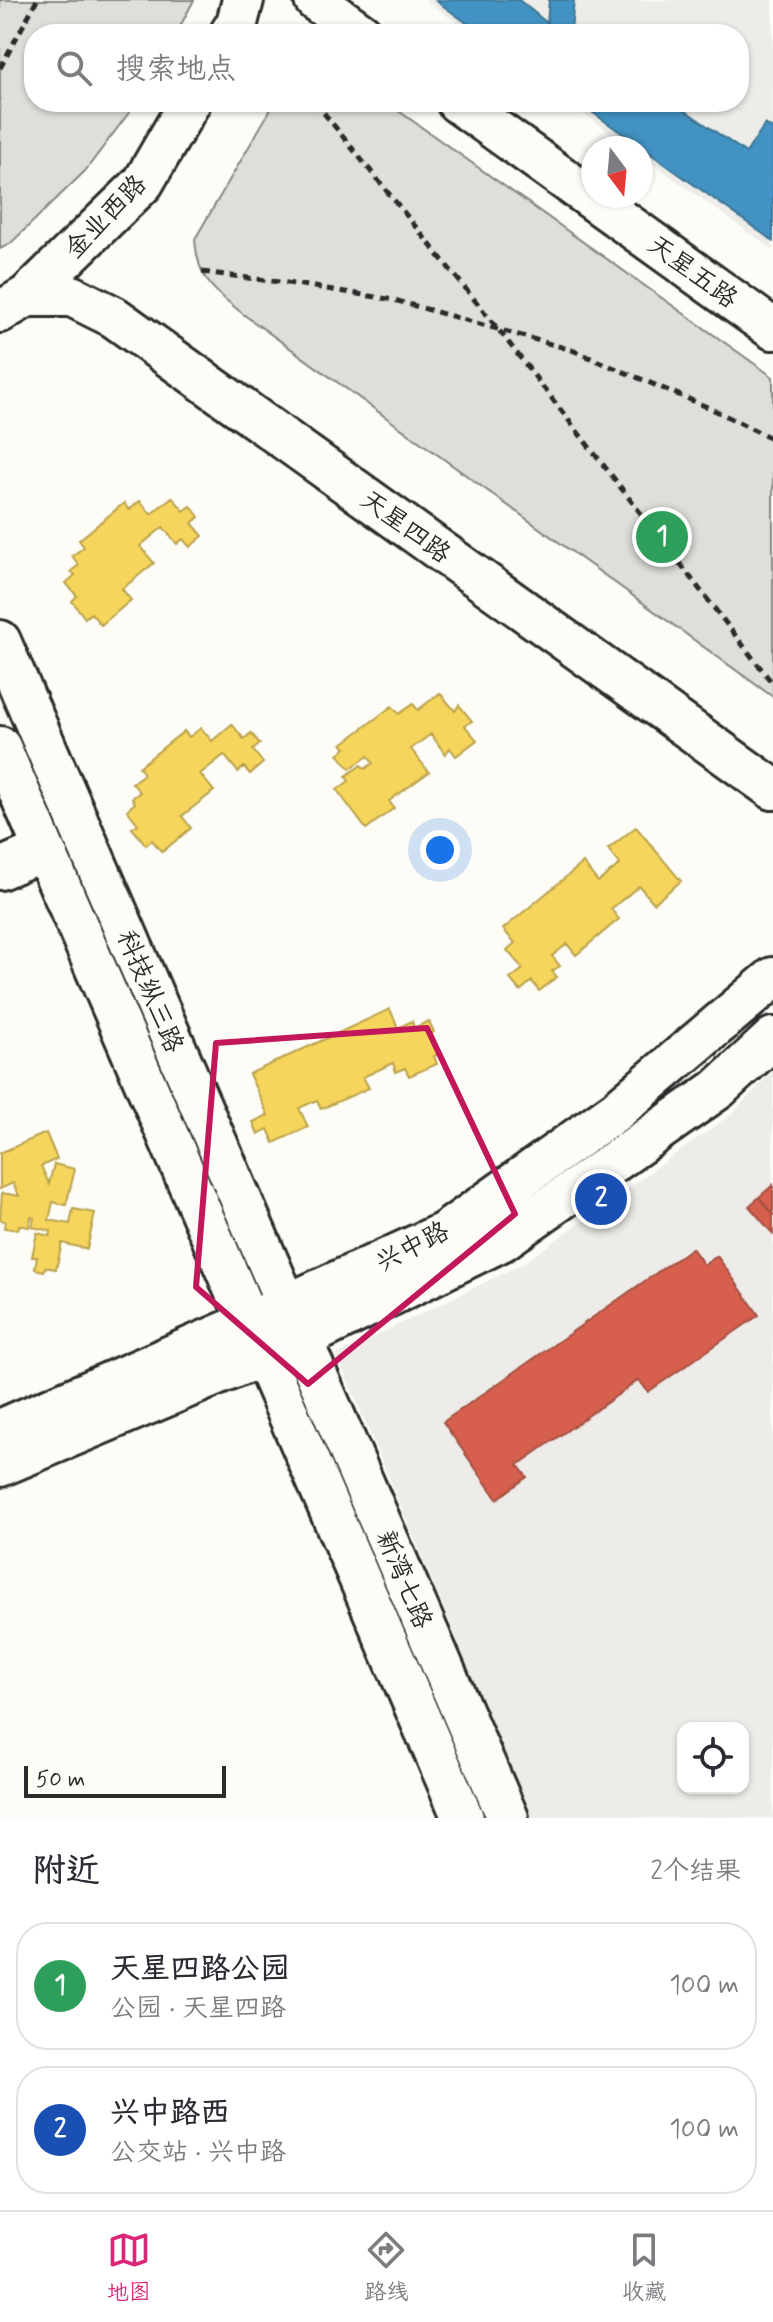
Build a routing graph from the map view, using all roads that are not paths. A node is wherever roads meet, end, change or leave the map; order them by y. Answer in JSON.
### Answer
{"nodes":[{"id":1,"x":243,"y":0,"type":"edge"},
{"id":2,"x":315,"y":0,"type":"edge"},
{"id":3,"x":236,"y":24,"type":"edge"},
{"id":4,"x":348,"y":24,"type":"edge"},
{"id":5,"x":184,"y":112,"type":"edge"},
{"id":6,"x":471,"y":112,"type":"edge"},
{"id":7,"x":14,"y":304,"type":"edge"},
{"id":8,"x":773,"y":329,"type":"edge"},
{"id":9,"x":0,"y":641,"type":"edge"},
{"id":10,"x":0,"y":747,"type":"edge"},
{"id":11,"x":773,"y":789,"type":"edge"},
{"id":12,"x":44,"y":850,"type":"junction"},
{"id":13,"x":0,"y":869,"type":"edge"},
{"id":14,"x":773,"y":978,"type":"edge"},
{"id":15,"x":773,"y":1038,"type":"edge"},
{"id":16,"x":294,"y":1322,"type":"junction"},
{"id":17,"x":256,"y":1338,"type":"junction"},
{"id":18,"x":0,"y":1430,"type":"edge"},
{"id":19,"x":0,"y":1466,"type":"edge"},
{"id":20,"x":463,"y":1818,"type":"edge"},
{"id":21,"x":508,"y":1818,"type":"edge"}],
"edges":[{"from":1,"to":3,"type":"street"},
{"from":2,"to":4,"type":"street"},
{"from":5,"to":7,"type":"street","name":"金业西路"},
{"from":6,"to":8,"type":"street","name":"天星五路"},
{"from":7,"to":11,"type":"street","name":"天星四路"},
{"from":9,"to":16,"type":"street","name":"科技纵三路"},
{"from":10,"to":12,"type":"street","name":"科技纵三路"},
{"from":12,"to":13,"type":"street"},
{"from":12,"to":17,"type":"street","name":"科技纵三路"},
{"from":14,"to":16,"type":"street","name":"兴中路"},
{"from":15,"to":16,"type":"street","name":"兴中路"},
{"from":16,"to":17,"type":"street","name":"兴中路"},
{"from":16,"to":21,"type":"street","name":"新湾七路"},
{"from":17,"to":18,"type":"street","name":"兴中路"},
{"from":17,"to":19,"type":"street","name":"兴中路"},
{"from":17,"to":20,"type":"street","name":"新湾七路"}]}
